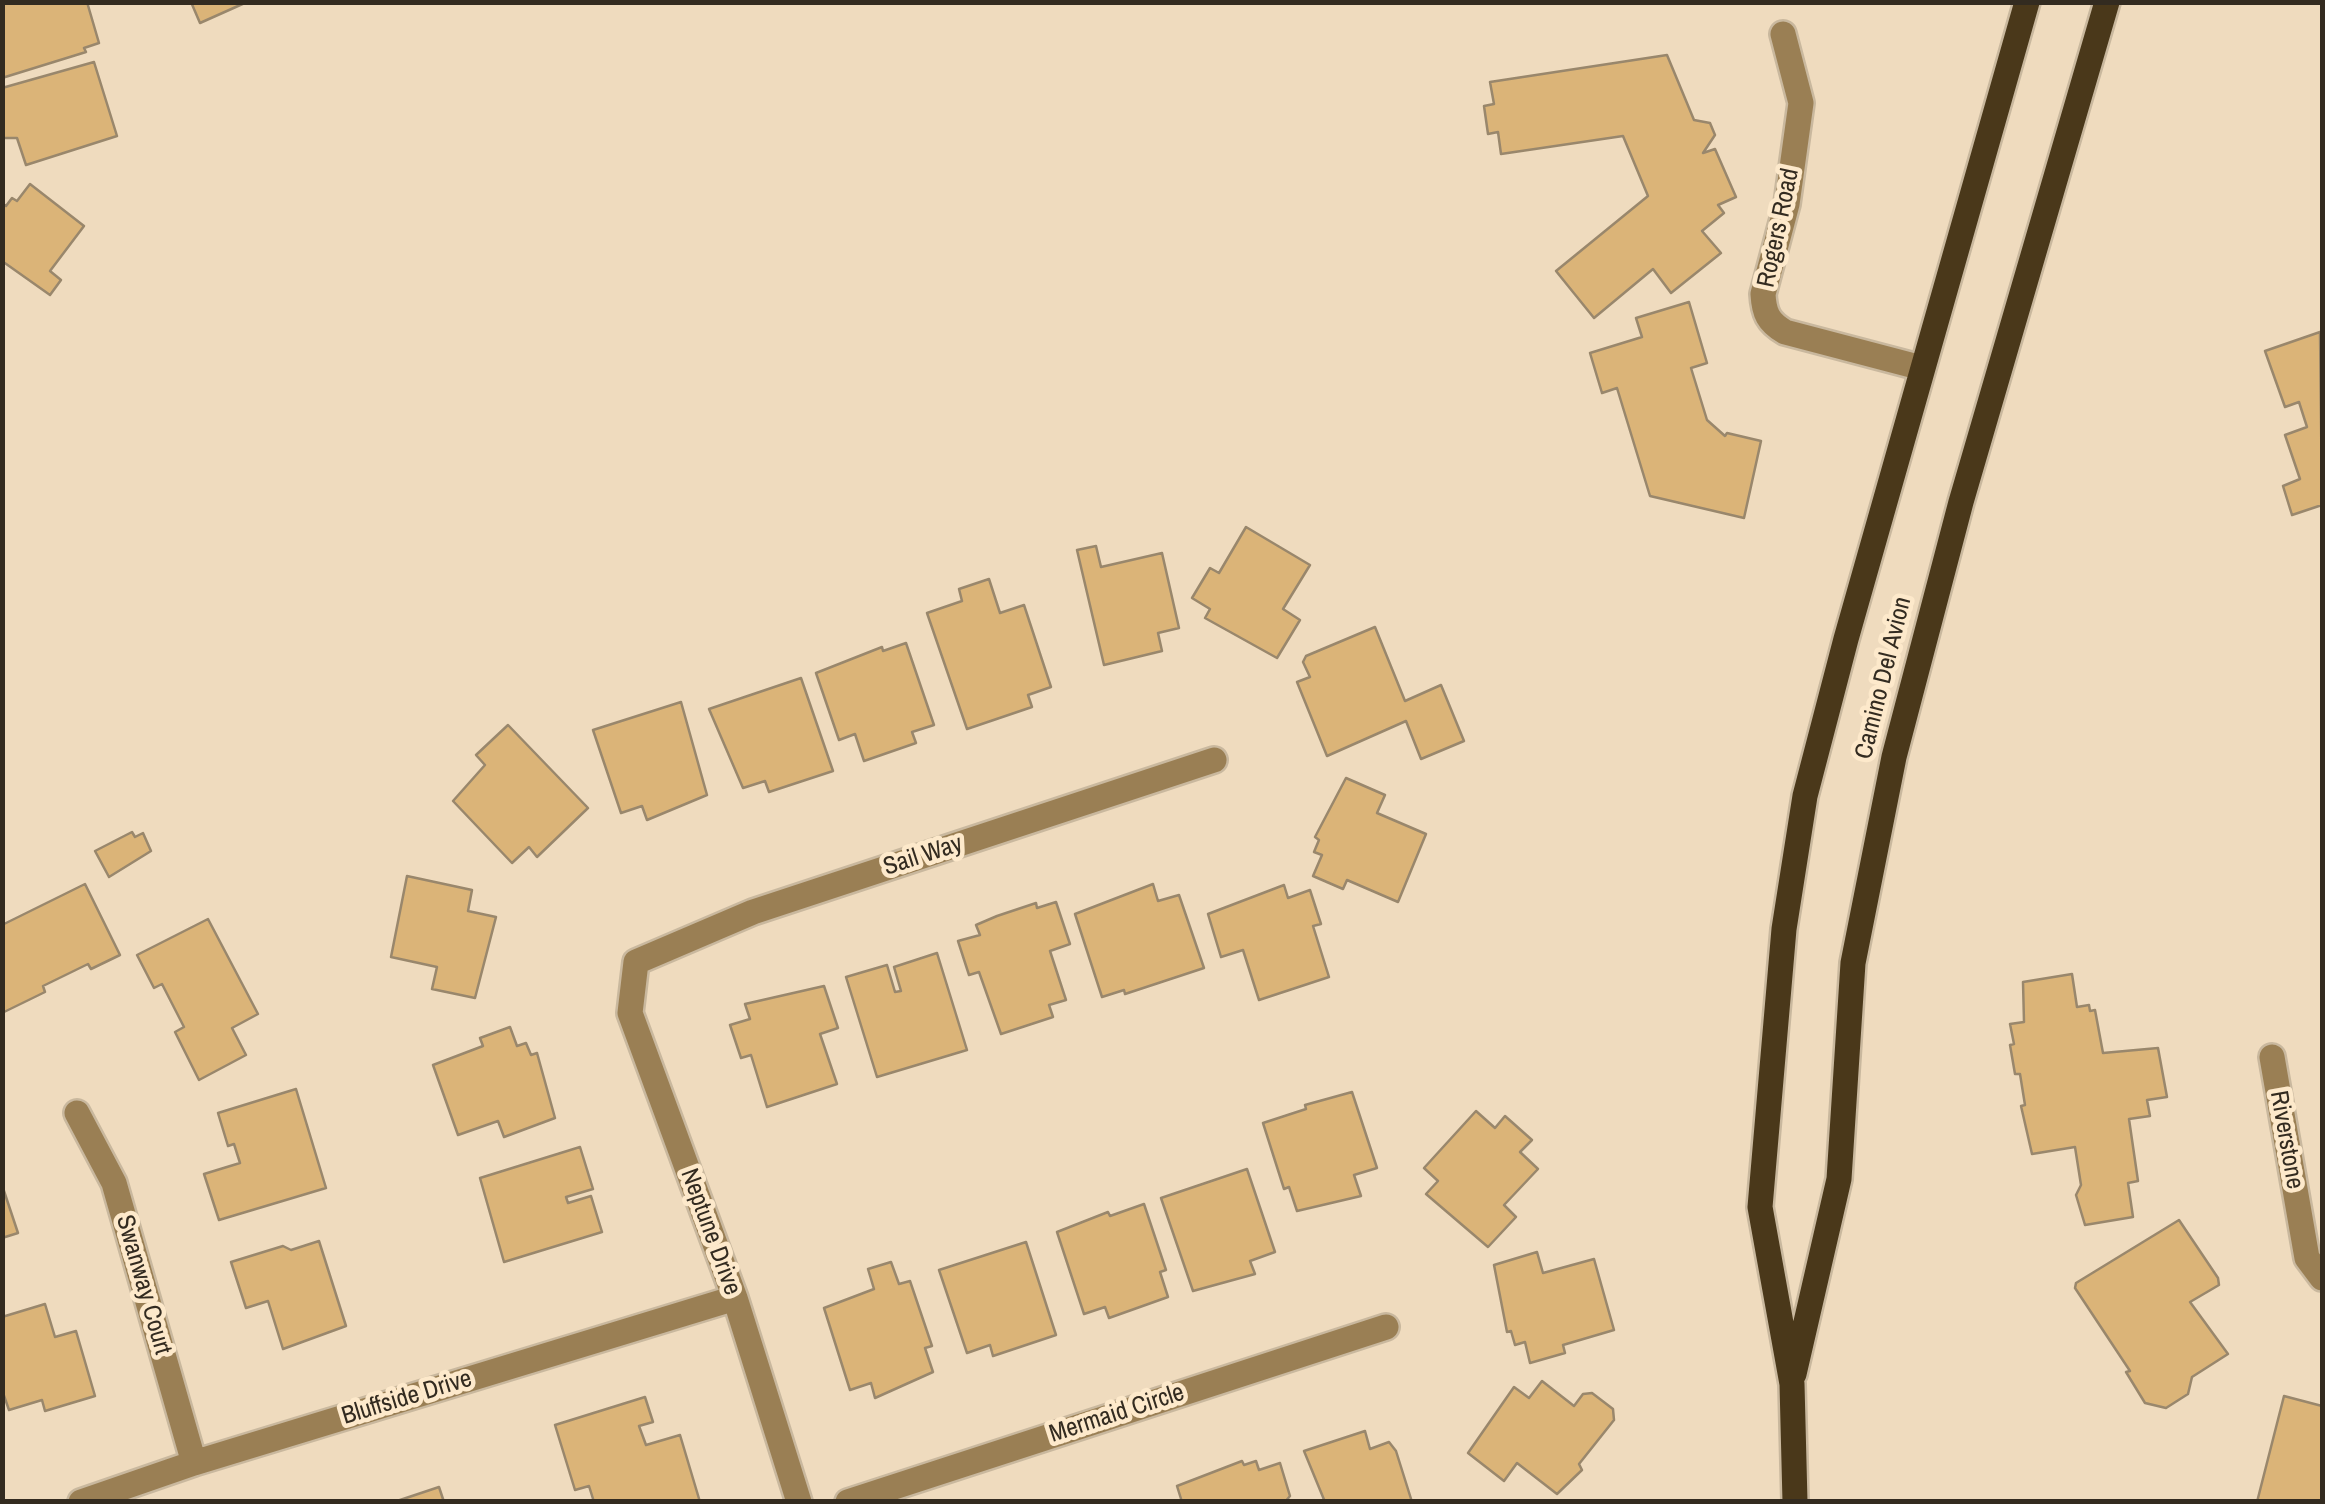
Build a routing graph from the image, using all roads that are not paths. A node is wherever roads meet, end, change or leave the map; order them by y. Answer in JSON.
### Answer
{"nodes":[{"id":1,"x":2026,"y":2,"type":"edge"},
{"id":2,"x":2107,"y":2,"type":"edge"},
{"id":3,"x":1783,"y":34,"type":"dead end"},
{"id":4,"x":1922,"y":368,"type":"junction"},
{"id":5,"x":1214,"y":760,"type":"dead end"},
{"id":6,"x":636,"y":962,"type":"joint"},
{"id":7,"x":2272,"y":1057,"type":"dead end"},
{"id":8,"x":77,"y":1113,"type":"dead end"},
{"id":9,"x":2322,"y":1278,"type":"edge"},
{"id":10,"x":735,"y":1298,"type":"junction"},
{"id":11,"x":1386,"y":1328,"type":"dead end"},
{"id":12,"x":1792,"y":1384,"type":"junction"},
{"id":13,"x":194,"y":1463,"type":"junction"},
{"id":14,"x":81,"y":1502,"type":"edge"},
{"id":15,"x":799,"y":1502,"type":"edge"},
{"id":16,"x":848,"y":1502,"type":"edge"},
{"id":17,"x":1795,"y":1502,"type":"edge"}],
"edges":[{"from":1,"to":4,"type":"main road","name":"Camino Del Avion"},
{"from":2,"to":12,"type":"main road","name":"Camino Del Avion"},
{"from":3,"to":4,"type":"street","name":"Rogers Road"},
{"from":4,"to":12,"type":"main road","name":"Camino Del Avion"},
{"from":5,"to":6,"type":"street","name":"Sail Way"},
{"from":6,"to":10,"type":"street","name":"Neptune Drive"},
{"from":7,"to":9,"type":"street","name":"Riverstone"},
{"from":8,"to":13,"type":"street","name":"Swanway Court"},
{"from":10,"to":13,"type":"street","name":"Bluffside Drive"},
{"from":10,"to":15,"type":"street","name":"Neptune Drive"},
{"from":11,"to":16,"type":"street","name":"Mermaid Circle"},
{"from":12,"to":17,"type":"main road","name":"Camino Del Avion"},
{"from":13,"to":14,"type":"street","name":"Bluffside Drive"}]}
